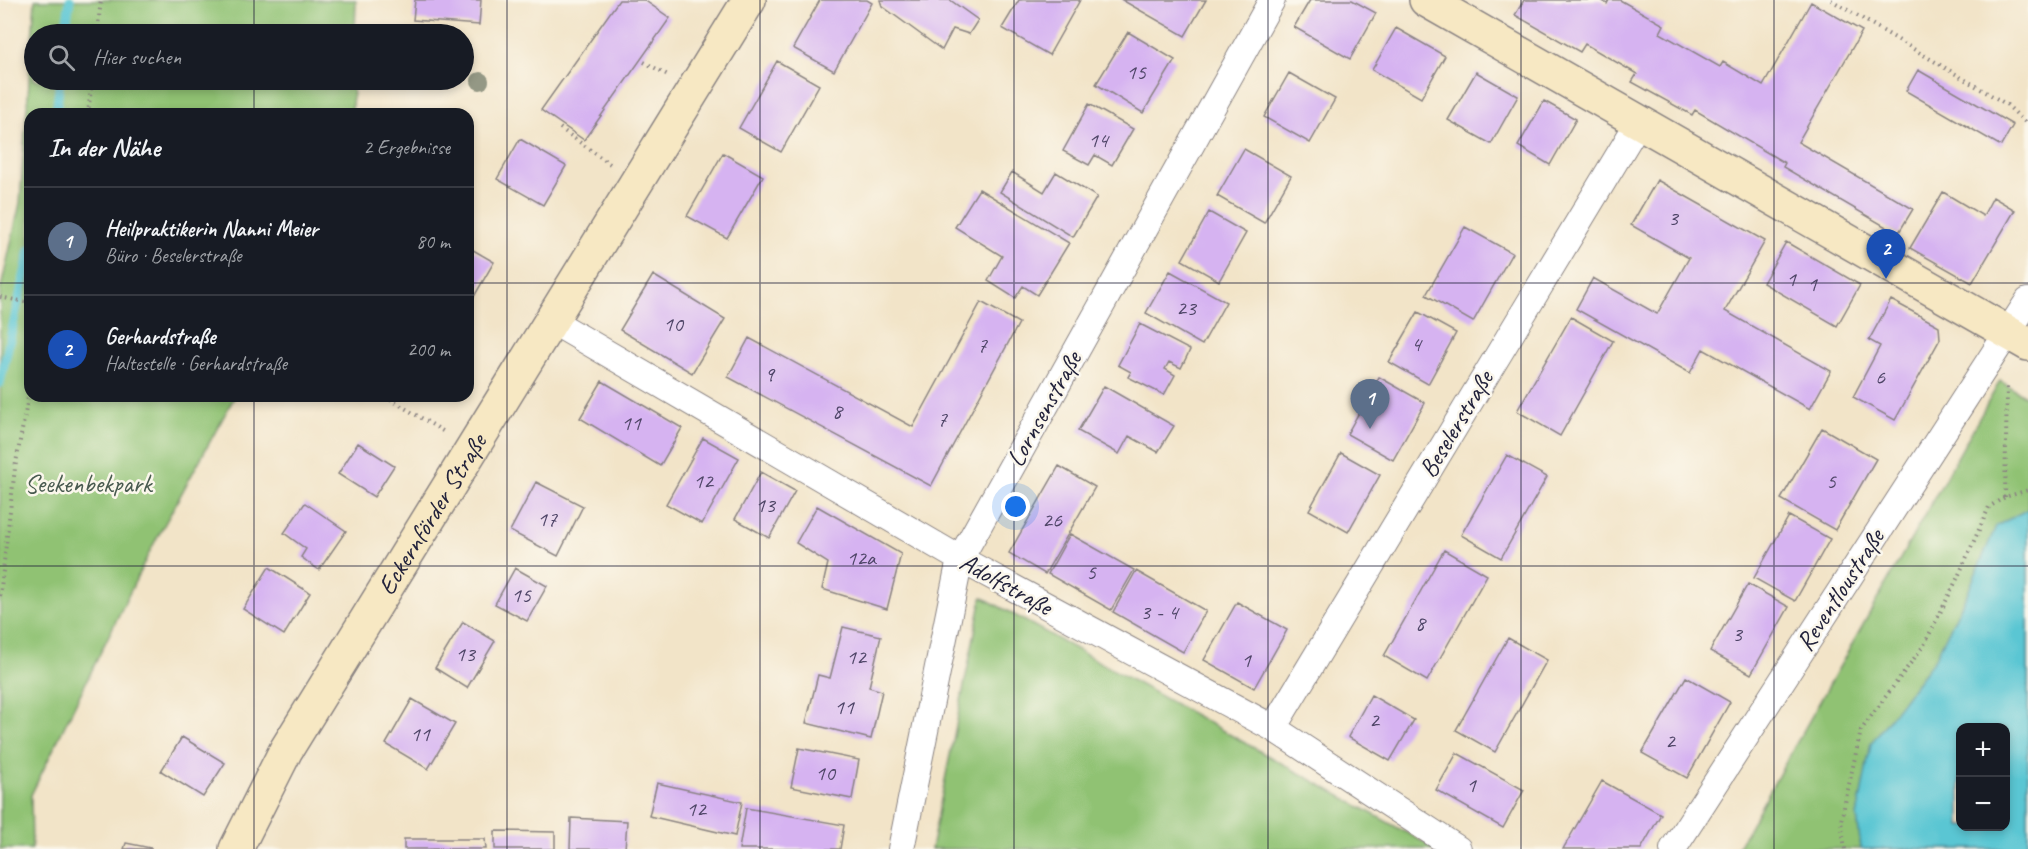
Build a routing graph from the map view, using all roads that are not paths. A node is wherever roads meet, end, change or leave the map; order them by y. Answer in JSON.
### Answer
{"nodes":[{"id":1,"x":749,"y":0,"type":"edge"},
{"id":2,"x":1272,"y":0,"type":"edge"},
{"id":3,"x":1426,"y":0,"type":"edge"},
{"id":4,"x":1640,"y":120,"type":"junction"},
{"id":5,"x":2028,"y":301,"type":"edge"},
{"id":6,"x":552,"y":321,"type":"junction"},
{"id":7,"x":2018,"y":338,"type":"edge"},
{"id":8,"x":960,"y":559,"type":"junction"},
{"id":9,"x":1273,"y":728,"type":"junction"},
{"id":10,"x":236,"y":849,"type":"edge"},
{"id":11,"x":901,"y":849,"type":"edge"},
{"id":12,"x":1458,"y":849,"type":"edge"},
{"id":13,"x":1673,"y":849,"type":"edge"}],
"edges":[{"from":1,"to":6,"type":"street","name":"Eckernförder Straße"},
{"from":2,"to":8,"type":"street","name":"Lornsenstraße"},
{"from":3,"to":4,"type":"street"},
{"from":4,"to":7,"type":"street"},
{"from":4,"to":9,"type":"street","name":"Beselerstraße"},
{"from":5,"to":7,"type":"street","name":"Reventloustraße"},
{"from":6,"to":8,"type":"street","name":"Adolfstraße"},
{"from":6,"to":10,"type":"street","name":"Eckernförder Straße"},
{"from":7,"to":13,"type":"street","name":"Reventloustraße"},
{"from":8,"to":9,"type":"street","name":"Adolfstraße"},
{"from":8,"to":11,"type":"street","name":"Lornsenstraße"},
{"from":9,"to":12,"type":"street","name":"Adolfstraße"}]}
